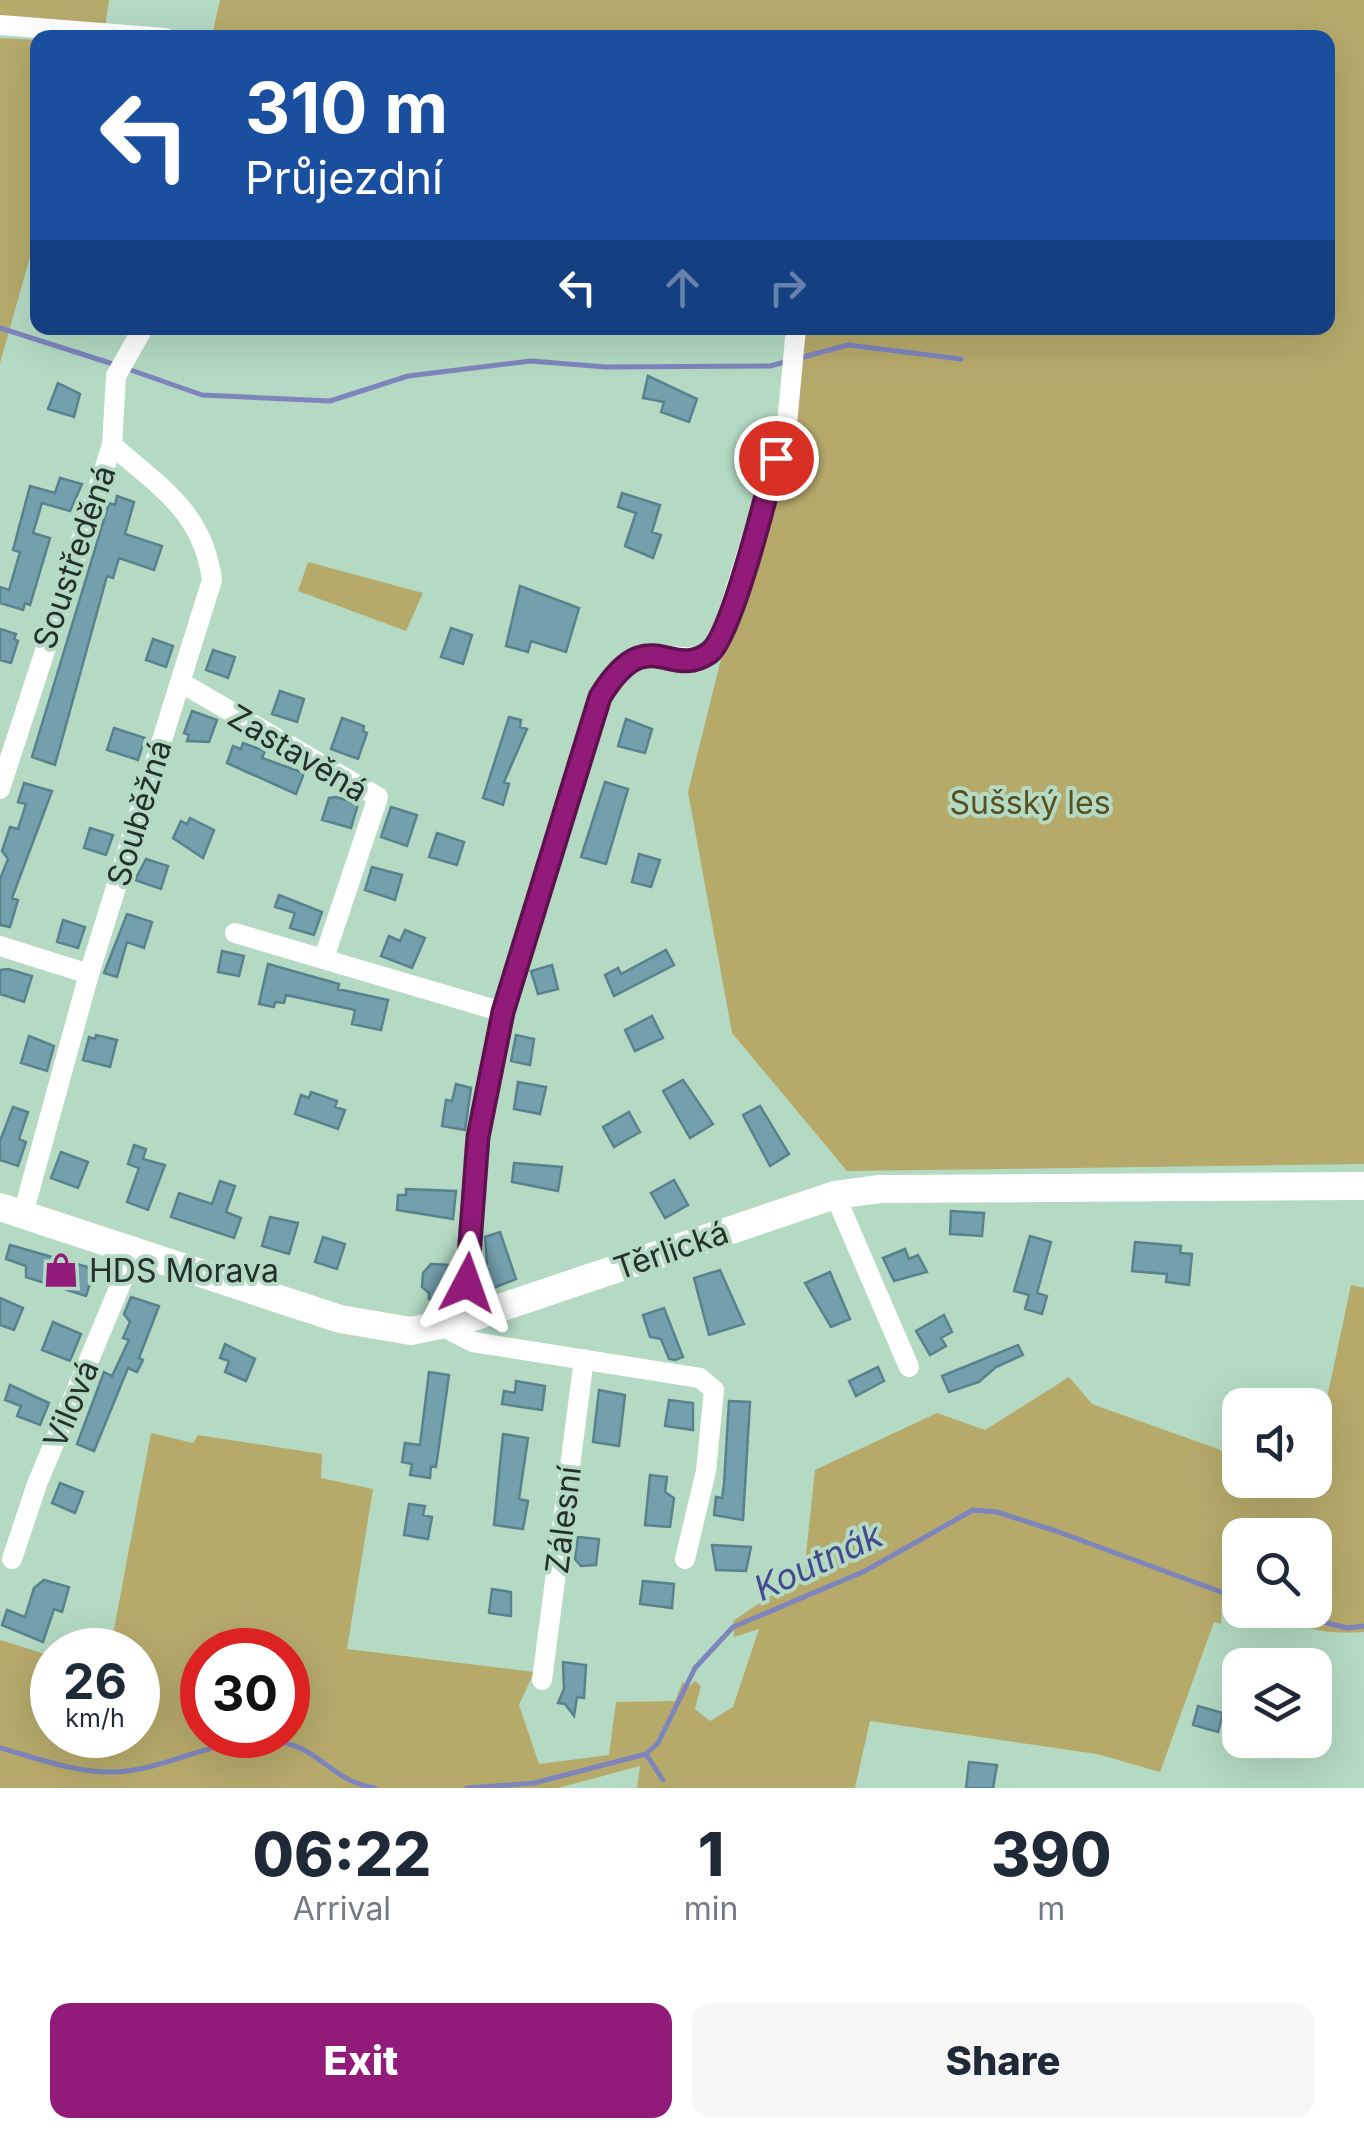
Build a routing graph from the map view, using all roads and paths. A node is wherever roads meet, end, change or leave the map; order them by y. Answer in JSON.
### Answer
{"nodes":[{"id":1,"x":0,"y":25,"type":"edge"},
{"id":2,"x":63,"y":30,"type":"edge"},
{"id":3,"x":139,"y":335,"type":"edge"},
{"id":4,"x":795,"y":335,"type":"edge"},
{"id":5,"x":112,"y":445,"type":"junction"},
{"id":6,"x":180,"y":682,"type":"junction"},
{"id":7,"x":0,"y":788,"type":"edge"},
{"id":8,"x":235,"y":933,"type":"dead end"},
{"id":9,"x":0,"y":946,"type":"edge"},
{"id":10,"x":324,"y":958,"type":"junction"},
{"id":11,"x":89,"y":974,"type":"junction"},
{"id":12,"x":503,"y":1012,"type":"junction"},
{"id":13,"x":1364,"y":1186,"type":"edge"},
{"id":14,"x":834,"y":1195,"type":"junction"},
{"id":15,"x":12,"y":1211,"type":"edge"},
{"id":16,"x":135,"y":1250,"type":"junction"},
{"id":17,"x":452,"y":1322,"type":"junction"},
{"id":18,"x":584,"y":1360,"type":"junction"},
{"id":19,"x":909,"y":1367,"type":"dead end"},
{"id":20,"x":685,"y":1559,"type":"dead end"},
{"id":21,"x":12,"y":1560,"type":"dead end"},
{"id":22,"x":542,"y":1680,"type":"dead end"}],
"edges":[{"from":1,"to":2,"type":"street"},
{"from":3,"to":5,"type":"street","name":"Soustředěná"},
{"from":4,"to":12,"type":"street"},
{"from":5,"to":6,"type":"street","name":"Souběžná"},
{"from":5,"to":7,"type":"street","name":"Soustředěná"},
{"from":6,"to":10,"type":"street","name":"Zastavěná"},
{"from":6,"to":11,"type":"street","name":"Souběžná"},
{"from":8,"to":10,"type":"street"},
{"from":9,"to":11,"type":"street"},
{"from":10,"to":12,"type":"street"},
{"from":11,"to":15,"type":"street","name":"Souběžná"},
{"from":12,"to":17,"type":"street"},
{"from":13,"to":14,"type":"main road","name":"Těrlická"},
{"from":14,"to":17,"type":"main road","name":"Těrlická"},
{"from":14,"to":19,"type":"street"},
{"from":15,"to":16,"type":"main road","name":"Těrlická"},
{"from":16,"to":17,"type":"main road","name":"Těrlická"},
{"from":16,"to":21,"type":"street","name":"Vilová"},
{"from":17,"to":18,"type":"street"},
{"from":18,"to":20,"type":"street"},
{"from":18,"to":22,"type":"street","name":"Zálesní"}]}
